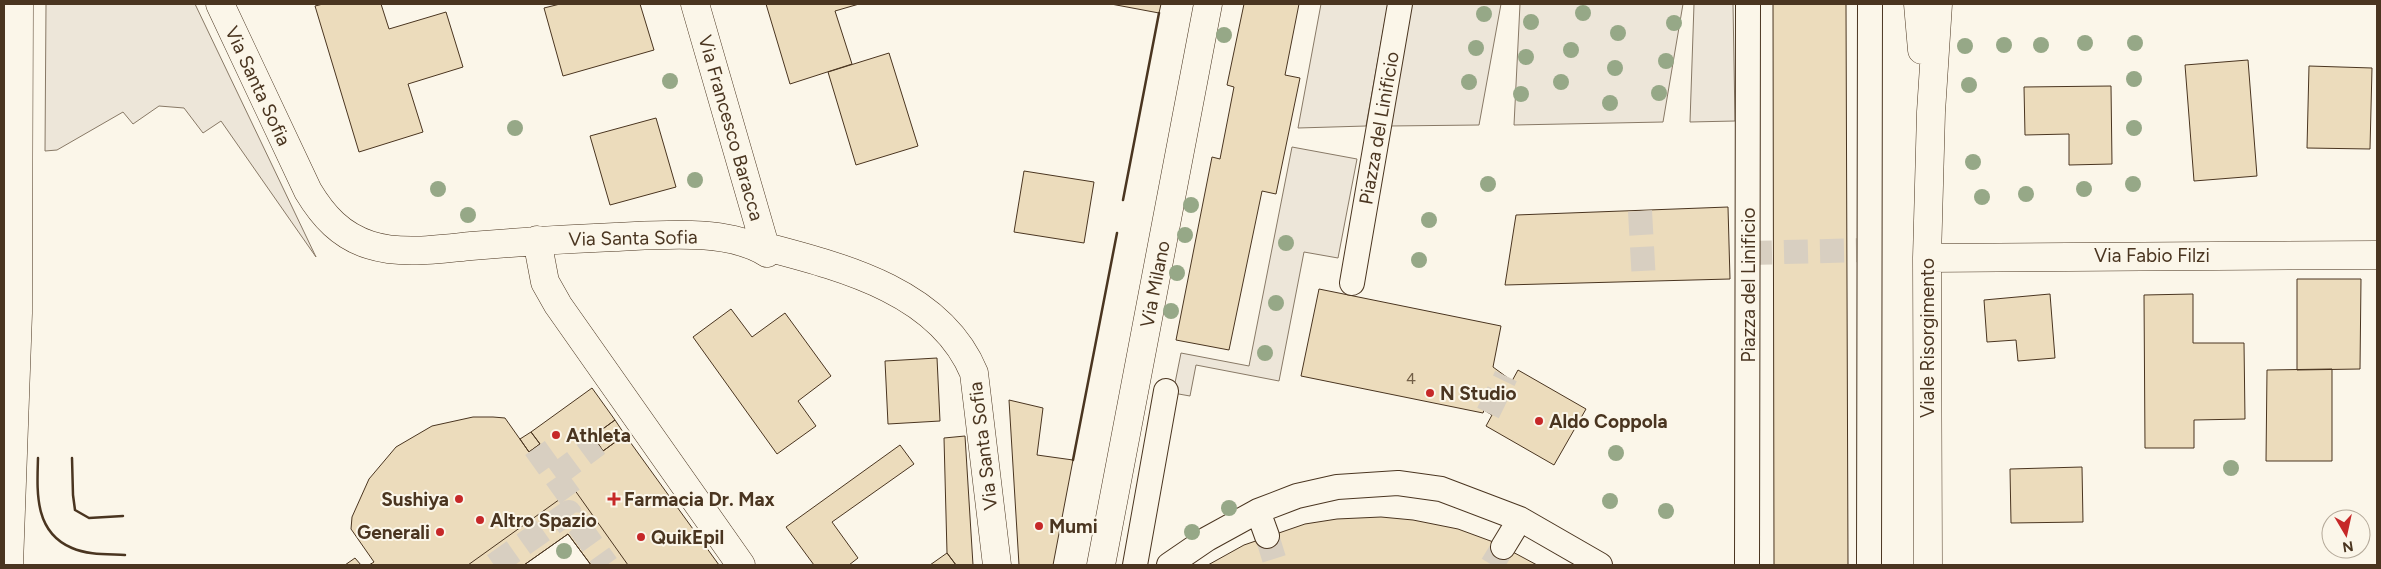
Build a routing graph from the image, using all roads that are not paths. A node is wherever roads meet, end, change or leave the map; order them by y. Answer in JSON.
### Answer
{"nodes":[{"id":1,"x":19,"y":4,"type":"edge"},
{"id":2,"x":220,"y":4,"type":"edge"},
{"id":3,"x":695,"y":4,"type":"edge"},
{"id":4,"x":1208,"y":4,"type":"edge"},
{"id":5,"x":1400,"y":4,"type":"edge"},
{"id":6,"x":1748,"y":4,"type":"edge"},
{"id":7,"x":1870,"y":4,"type":"edge"},
{"id":8,"x":1918,"y":4,"type":"edge"},
{"id":9,"x":1938,"y":4,"type":"edge"},
{"id":10,"x":1930,"y":112,"type":"junction"},
{"id":11,"x":537,"y":240,"type":"junction"},
{"id":12,"x":767,"y":253,"type":"junction"},
{"id":13,"x":2377,"y":255,"type":"edge"},
{"id":14,"x":1927,"y":258,"type":"junction"},
{"id":15,"x":1352,"y":282,"type":"dead end"},
{"id":16,"x":1166,"y":391,"type":"dead end"},
{"id":17,"x":1258,"y":511,"type":"junction"},
{"id":18,"x":1520,"y":519,"type":"junction"},
{"id":19,"x":1267,"y":536,"type":"tunnel mouth"},
{"id":20,"x":1503,"y":546,"type":"tunnel mouth"},
{"id":21,"x":9,"y":565,"type":"edge"},
{"id":22,"x":741,"y":565,"type":"edge"},
{"id":23,"x":997,"y":565,"type":"edge"},
{"id":24,"x":1101,"y":565,"type":"edge"},
{"id":25,"x":1135,"y":565,"type":"edge"},
{"id":26,"x":1169,"y":565,"type":"edge"},
{"id":27,"x":1600,"y":565,"type":"edge"},
{"id":28,"x":1747,"y":565,"type":"edge"},
{"id":29,"x":1869,"y":565,"type":"edge"},
{"id":30,"x":1928,"y":565,"type":"edge"}],
"edges":[{"from":1,"to":21,"type":"street"},
{"from":2,"to":11,"type":"street","name":"Via Santa Sofia"},
{"from":3,"to":12,"type":"street","name":"Via Francesco Baracca"},
{"from":4,"to":24,"type":"street","name":"Via Milano"},
{"from":5,"to":15,"type":"street","name":"Piazza del Linificio"},
{"from":6,"to":28,"type":"street","name":"Piazza del Linificio"},
{"from":7,"to":29,"type":"street"},
{"from":8,"to":10,"type":"street","name":"Viale Risorgimento"},
{"from":9,"to":10,"type":"street","name":"Viale Risorgimento"},
{"from":10,"to":14,"type":"street","name":"Viale Risorgimento"},
{"from":11,"to":12,"type":"street","name":"Via Santa Sofia"},
{"from":11,"to":22,"type":"street"},
{"from":12,"to":23,"type":"street","name":"Via Santa Sofia"},
{"from":13,"to":14,"type":"street","name":"Via Fabio Filzi"},
{"from":14,"to":30,"type":"street","name":"Viale Risorgimento"},
{"from":16,"to":25,"type":"street"},
{"from":17,"to":18,"type":"street"},
{"from":17,"to":19,"type":"street"},
{"from":17,"to":26,"type":"street"},
{"from":18,"to":20,"type":"street"},
{"from":18,"to":27,"type":"street"}]}
